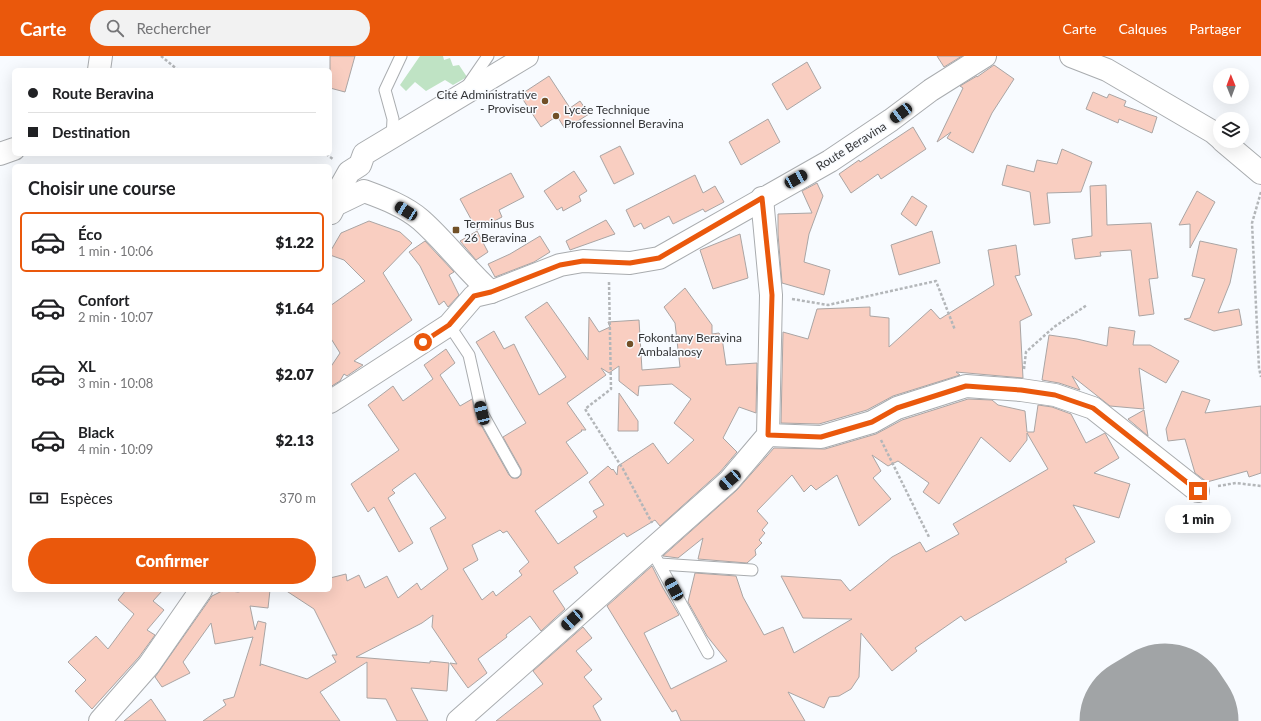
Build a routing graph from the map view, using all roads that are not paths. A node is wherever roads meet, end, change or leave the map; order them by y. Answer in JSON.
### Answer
{"nodes":[{"id":1,"x":101,"y":56,"type":"edge"},
{"id":2,"x":401,"y":56,"type":"edge"},
{"id":3,"x":488,"y":56,"type":"edge"},
{"id":4,"x":527,"y":56,"type":"edge"},
{"id":5,"x":985,"y":56,"type":"edge"},
{"id":6,"x":1071,"y":56,"type":"edge"},
{"id":7,"x":99,"y":68,"type":"edge"},
{"id":8,"x":462,"y":94,"type":"junction"},
{"id":9,"x":1213,"y":132,"type":"edge"},
{"id":10,"x":392,"y":138,"type":"junction"},
{"id":11,"x":1231,"y":148,"type":"edge"},
{"id":12,"x":12,"y":150,"type":"edge"},
{"id":13,"x":0,"y":154,"type":"edge"},
{"id":14,"x":1261,"y":173,"type":"edge"},
{"id":15,"x":762,"y":198,"type":"junction"},
{"id":16,"x":333,"y":210,"type":"edge"},
{"id":17,"x":491,"y":292,"type":"junction"},
{"id":18,"x":449,"y":325,"type":"junction"},
{"id":19,"x":332,"y":401,"type":"edge"},
{"id":20,"x":768,"y":435,"type":"junction"},
{"id":21,"x":515,"y":472,"type":"dead end"},
{"id":22,"x":1198,"y":491,"type":"road end"},
{"id":23,"x":657,"y":551,"type":"junction"},
{"id":24,"x":752,"y":570,"type":"dead end"},
{"id":25,"x":200,"y":592,"type":"edge"},
{"id":26,"x":708,"y":653,"type":"dead end"},
{"id":27,"x":100,"y":721,"type":"edge"},
{"id":28,"x":458,"y":721,"type":"edge"}],
"edges":[{"from":1,"to":7,"type":"street"},
{"from":2,"to":10,"type":"lane"},
{"from":3,"to":8,"type":"lane"},
{"from":4,"to":8,"type":"street"},
{"from":5,"to":15,"type":"street","name":"Route Beravina"},
{"from":6,"to":9,"type":"street"},
{"from":8,"to":10,"type":"street"},
{"from":10,"to":16,"type":"street"},
{"from":11,"to":14,"type":"street"},
{"from":12,"to":13,"type":"street"},
{"from":15,"to":17,"type":"street","name":"Route Beravina"},
{"from":15,"to":20,"type":"street"},
{"from":16,"to":17,"type":"street"},
{"from":17,"to":18,"type":"street","name":"Route Beravina"},
{"from":18,"to":19,"type":"street","name":"Route Beravina"},
{"from":18,"to":21,"type":"lane"},
{"from":20,"to":22,"type":"street"},
{"from":20,"to":23,"type":"street"},
{"from":23,"to":24,"type":"lane"},
{"from":23,"to":26,"type":"lane"},
{"from":23,"to":28,"type":"street"},
{"from":25,"to":27,"type":"street"}]}
